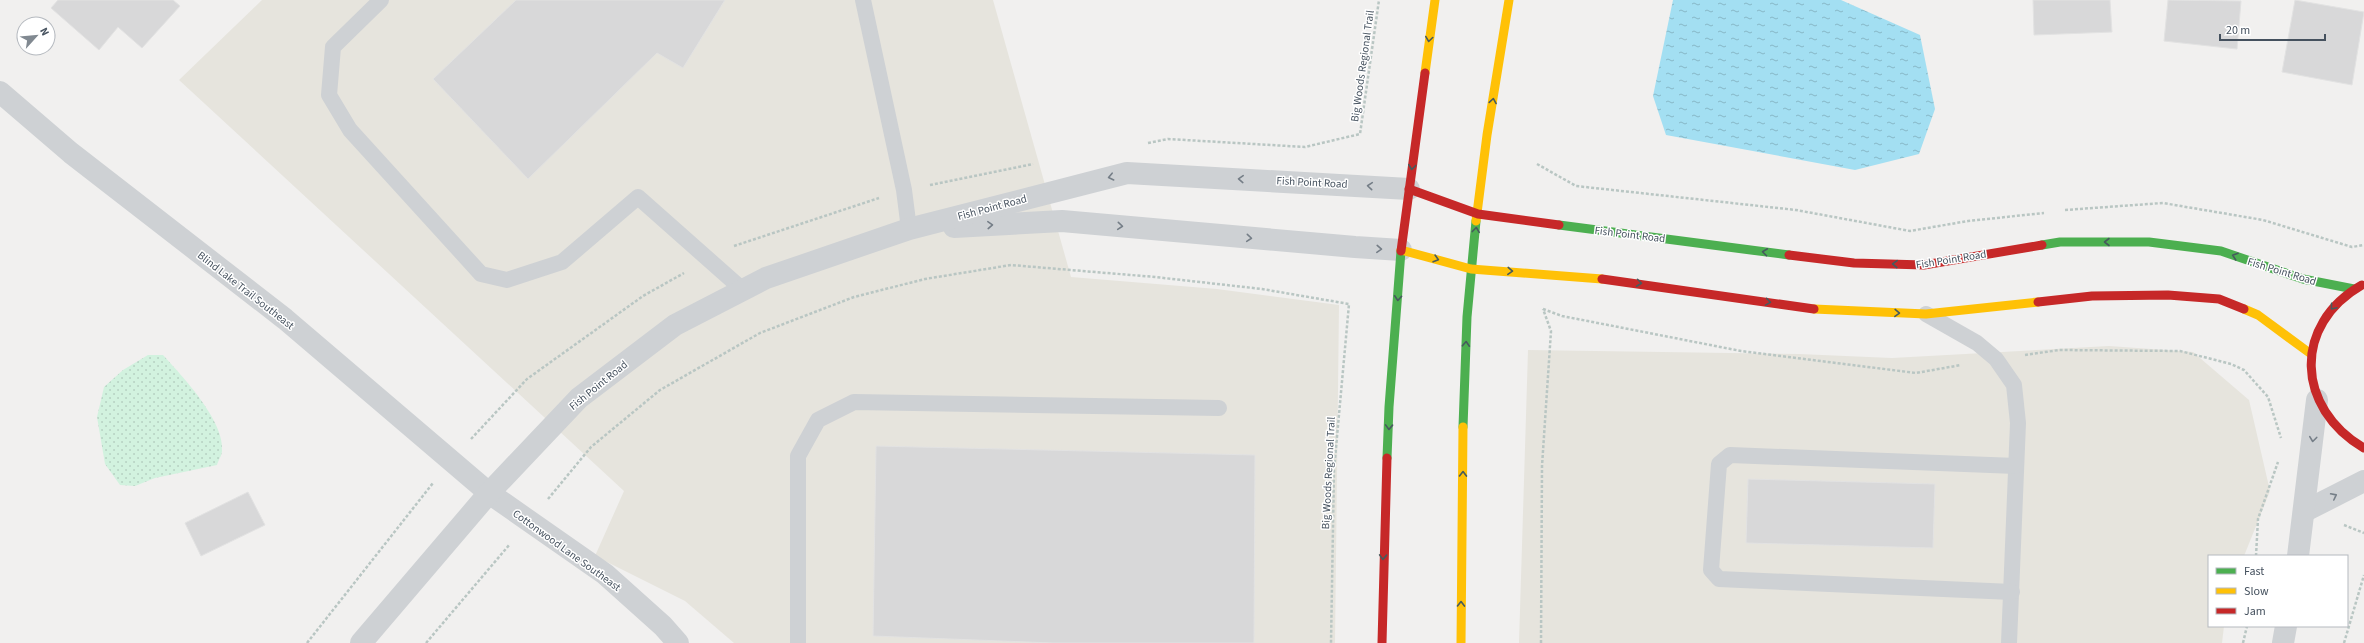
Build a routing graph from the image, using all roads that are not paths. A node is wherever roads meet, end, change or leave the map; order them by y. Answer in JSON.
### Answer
{"nodes":[{"id":1,"x":381,"y":0,"type":"edge"},
{"id":2,"x":863,"y":0,"type":"edge"},
{"id":3,"x":1435,"y":0,"type":"edge"},
{"id":4,"x":1509,"y":0,"type":"edge"},
{"id":5,"x":0,"y":92,"type":"edge"},
{"id":6,"x":1409,"y":189,"type":"junction"},
{"id":7,"x":1478,"y":214,"type":"junction"},
{"id":8,"x":909,"y":229,"type":"junction"},
{"id":9,"x":1402,"y":250,"type":"junction"},
{"id":10,"x":1471,"y":269,"type":"junction"},
{"id":11,"x":2364,"y":284,"type":"edge"},
{"id":12,"x":2354,"y":288,"type":"junction"},
{"id":13,"x":743,"y":290,"type":"junction"},
{"id":14,"x":1926,"y":314,"type":"junction"},
{"id":15,"x":2311,"y":354,"type":"junction"},
{"id":16,"x":2317,"y":400,"type":"junction"},
{"id":17,"x":1219,"y":408,"type":"dead end"},
{"id":18,"x":2364,"y":448,"type":"edge"},
{"id":19,"x":2016,"y":466,"type":"junction"},
{"id":20,"x":2364,"y":481,"type":"edge"},
{"id":21,"x":489,"y":493,"type":"junction"},
{"id":22,"x":2305,"y":511,"type":"junction"},
{"id":23,"x":2298,"y":555,"type":"edge"},
{"id":24,"x":2012,"y":592,"type":"junction"},
{"id":25,"x":2286,"y":627,"type":"edge"},
{"id":26,"x":361,"y":643,"type":"edge"},
{"id":27,"x":678,"y":643,"type":"edge"},
{"id":28,"x":798,"y":643,"type":"edge"},
{"id":29,"x":1382,"y":643,"type":"edge"},
{"id":30,"x":1461,"y":643,"type":"edge"},
{"id":31,"x":2009,"y":643,"type":"edge"},
{"id":32,"x":2283,"y":643,"type":"edge"}],
"edges":[{"from":1,"to":13,"type":"lane"},
{"from":2,"to":8,"type":"lane"},
{"from":3,"to":6,"type":"street","one_way":true},
{"from":7,"to":4,"type":"street","one_way":true},
{"from":5,"to":21,"type":"street","name":"Blind Lake Trail Southeast"},
{"from":6,"to":7,"type":"street","name":"Fish Point Road"},
{"from":6,"to":8,"type":"street","name":"Fish Point Road","one_way":true},
{"from":6,"to":9,"type":"street"},
{"from":10,"to":7,"type":"street","one_way":true},
{"from":12,"to":7,"type":"street","name":"Fish Point Road","one_way":true},
{"from":8,"to":9,"type":"street","name":"Fish Point Road","one_way":true},
{"from":8,"to":13,"type":"street","name":"Fish Point Road"},
{"from":9,"to":10,"type":"street","name":"Fish Point Road","one_way":true},
{"from":9,"to":29,"type":"street","one_way":true},
{"from":10,"to":14,"type":"street","name":"Fish Point Road","one_way":true},
{"from":30,"to":10,"type":"street","one_way":true},
{"from":11,"to":12,"type":"street"},
{"from":12,"to":15,"type":"street","one_way":true},
{"from":13,"to":21,"type":"street","name":"Fish Point Road"},
{"from":14,"to":15,"type":"street","name":"Fish Point Road"},
{"from":14,"to":19,"type":"lane"},
{"from":15,"to":16,"type":"street"},
{"from":16,"to":18,"type":"street"},
{"from":16,"to":22,"type":"street","one_way":true},
{"from":17,"to":28,"type":"lane"},
{"from":19,"to":24,"type":"lane"},
{"from":19,"to":24,"type":"lane"},
{"from":22,"to":20,"type":"street","one_way":true},
{"from":21,"to":26,"type":"street","name":"Fish Point Road"},
{"from":21,"to":27,"type":"street","name":"Cottonwood Lane Southeast"},
{"from":22,"to":23,"type":"street"},
{"from":24,"to":31,"type":"lane"},
{"from":25,"to":32,"type":"street"}]}
